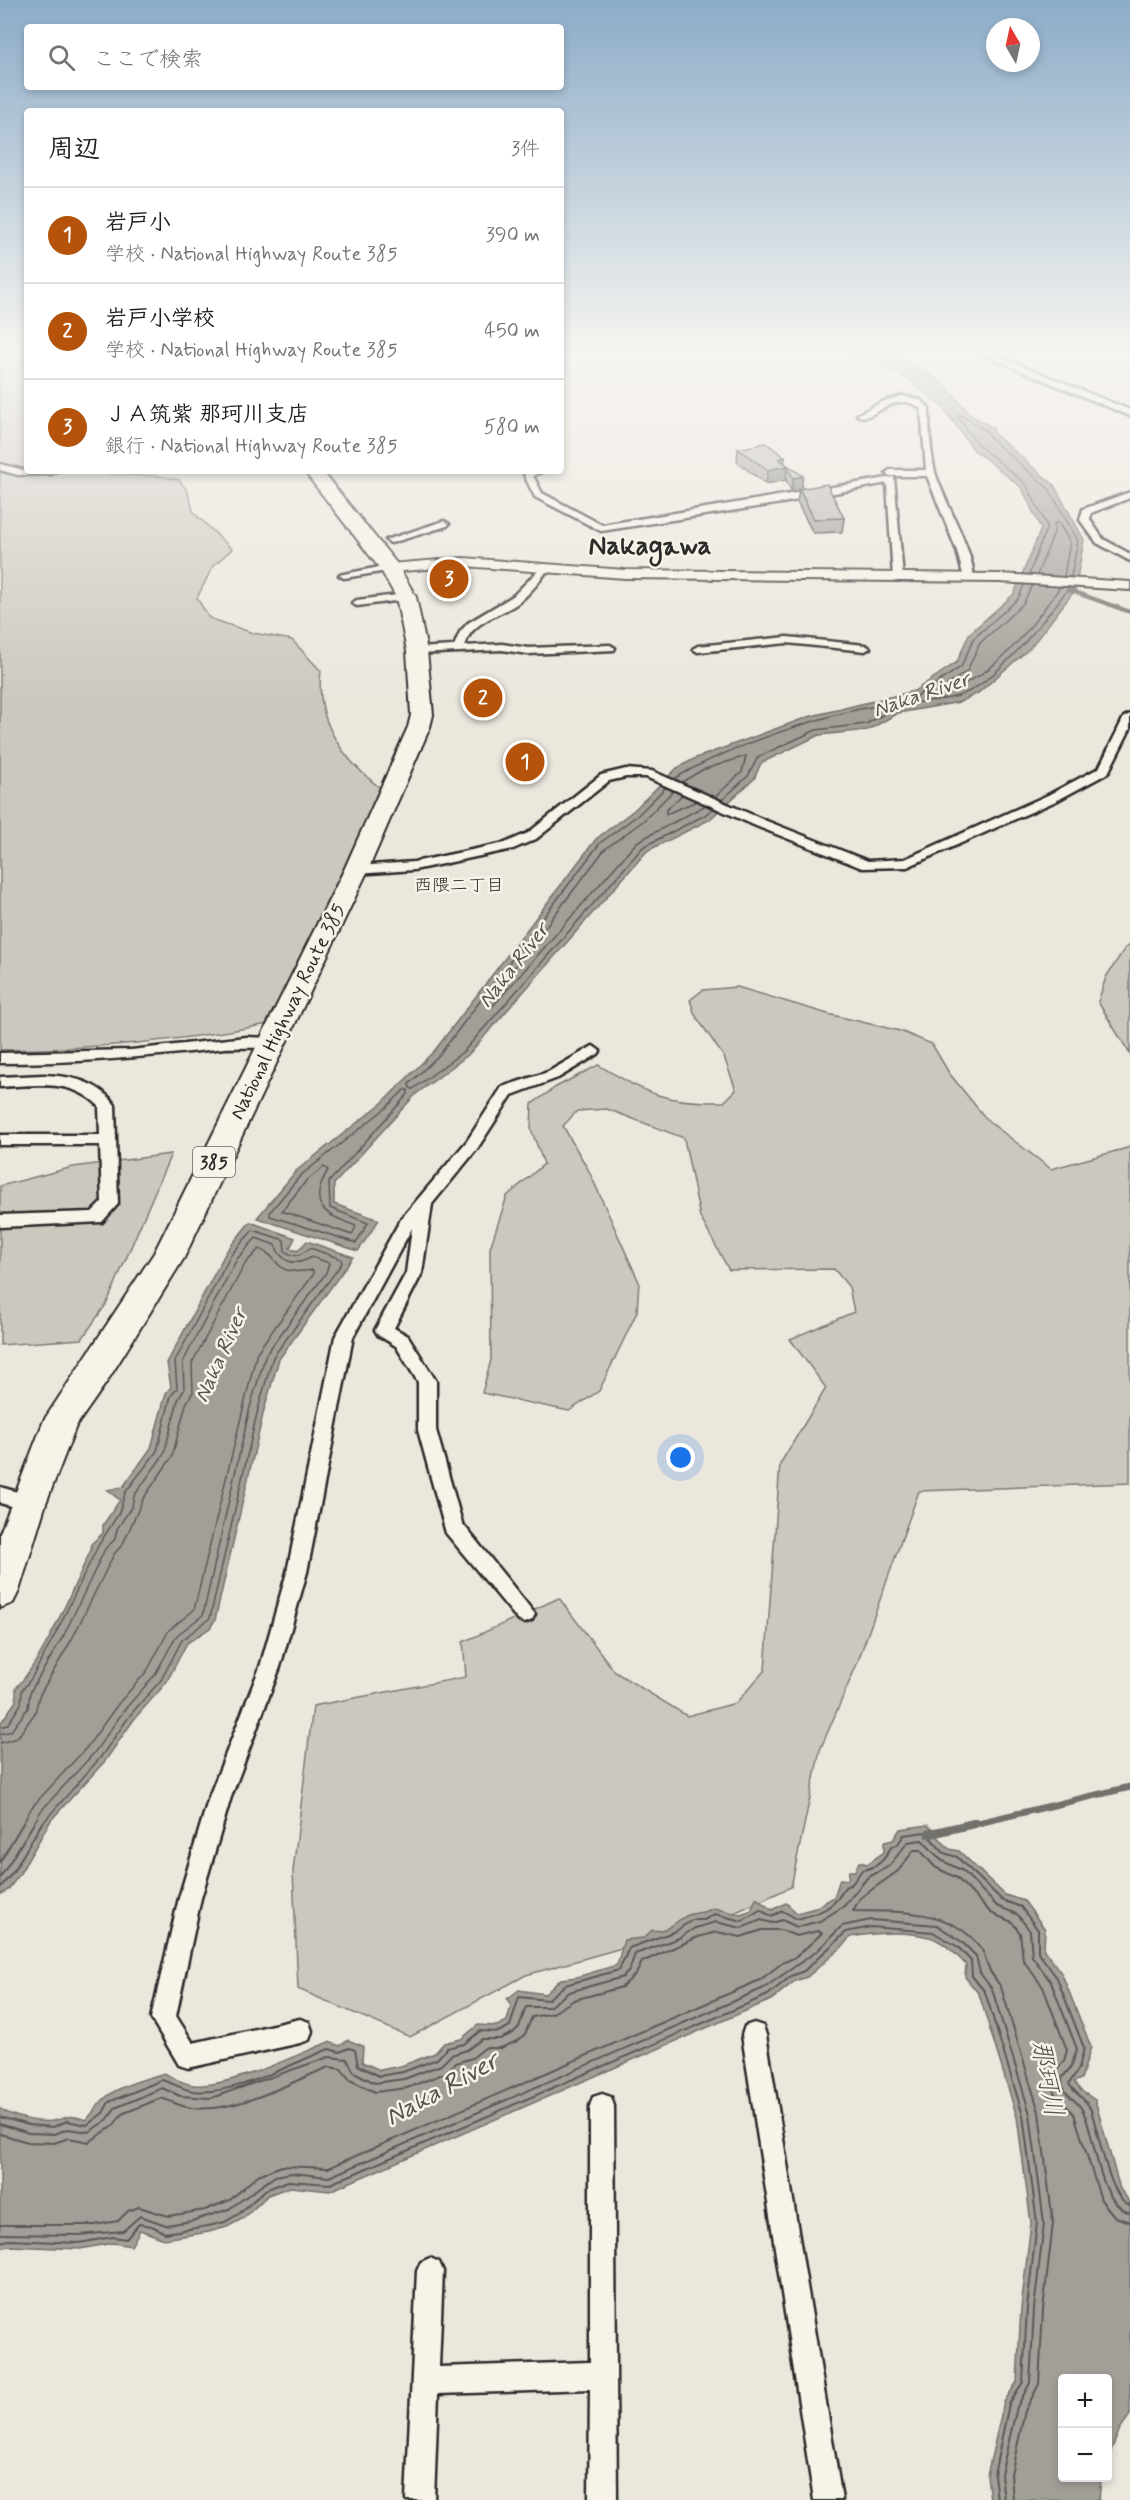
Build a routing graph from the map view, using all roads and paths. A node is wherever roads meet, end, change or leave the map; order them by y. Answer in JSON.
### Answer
{"nodes":[{"id":1,"x":6,"y":469,"type":"edge"},
{"id":2,"x":930,"y":469,"type":"edge"},
{"id":3,"x":24,"y":472,"type":"edge"},
{"id":4,"x":890,"y":473,"type":"dead end"},
{"id":5,"x":931,"y":473,"type":"junction"},
{"id":6,"x":315,"y":474,"type":"edge"},
{"id":7,"x":333,"y":474,"type":"edge"},
{"id":8,"x":531,"y":474,"type":"edge"},
{"id":9,"x":1130,"y":495,"type":"edge"},
{"id":10,"x":444,"y":524,"type":"dead end"},
{"id":11,"x":390,"y":540,"type":"junction"},
{"id":12,"x":1130,"y":558,"type":"edge"},
{"id":13,"x":410,"y":565,"type":"junction"},
{"id":14,"x":390,"y":568,"type":"junction"},
{"id":15,"x":544,"y":568,"type":"junction"},
{"id":16,"x":344,"y":575,"type":"dead end"},
{"id":17,"x":898,"y":577,"type":"junction"},
{"id":18,"x":969,"y":578,"type":"junction"},
{"id":19,"x":1130,"y":586,"type":"edge"},
{"id":20,"x":415,"y":595,"type":"junction"},
{"id":21,"x":357,"y":603,"type":"dead end"},
{"id":22,"x":437,"y":645,"type":"junction"},
{"id":23,"x":610,"y":648,"type":"dead end"},
{"id":24,"x":865,"y":648,"type":"dead end"},
{"id":25,"x":698,"y":649,"type":"dead end"},
{"id":26,"x":1130,"y":717,"type":"edge"},
{"id":27,"x":356,"y":870,"type":"junction"},
{"id":28,"x":271,"y":1043,"type":"junction"},
{"id":29,"x":593,"y":1052,"type":"dead end"},
{"id":30,"x":0,"y":1058,"type":"edge"},
{"id":31,"x":0,"y":1082,"type":"edge"},
{"id":32,"x":0,"y":1140,"type":"edge"},
{"id":33,"x":109,"y":1140,"type":"junction"},
{"id":34,"x":424,"y":1202,"type":"junction"},
{"id":35,"x":1,"y":1222,"type":"edge"},
{"id":36,"x":14,"y":1499,"type":"edge"},
{"id":37,"x":0,"y":1591,"type":"edge"},
{"id":38,"x":525,"y":1614,"type":"dead end"},
{"id":39,"x":300,"y":2031,"type":"dead end"},
{"id":40,"x":754,"y":2035,"type":"dead end"},
{"id":41,"x":602,"y":2106,"type":"dead end"},
{"id":42,"x":430,"y":2271,"type":"dead end"},
{"id":43,"x":604,"y":2375,"type":"junction"},
{"id":44,"x":425,"y":2381,"type":"junction"},
{"id":45,"x":420,"y":2500,"type":"edge"},
{"id":46,"x":603,"y":2500,"type":"edge"},
{"id":47,"x":828,"y":2500,"type":"edge"}],
"edges":[{"from":1,"to":3,"type":"street"},
{"from":2,"to":5,"type":"street"},
{"from":4,"to":5,"type":"street"},
{"from":5,"to":18,"type":"street"},
{"from":6,"to":14,"type":"highway","name":"National Highway Route 385","number":"385"},
{"from":7,"to":11,"type":"highway","name":"National Highway Route 385","number":"385"},
{"from":8,"to":17,"type":"street"},
{"from":9,"to":12,"type":"street"},
{"from":10,"to":11,"type":"street"},
{"from":11,"to":13,"type":"highway","name":"National Highway Route 385","number":"385"},
{"from":13,"to":14,"type":"street"},
{"from":13,"to":15,"type":"street"},
{"from":13,"to":20,"type":"highway","name":"National Highway Route 385","number":"385"},
{"from":14,"to":16,"type":"street"},
{"from":14,"to":20,"type":"highway","name":"National Highway Route 385","number":"385"},
{"from":15,"to":17,"type":"street"},
{"from":15,"to":22,"type":"street"},
{"from":17,"to":18,"type":"street"},
{"from":18,"to":19,"type":"street"},
{"from":20,"to":21,"type":"street"},
{"from":20,"to":22,"type":"highway","name":"National Highway Route 385","number":"385"},
{"from":22,"to":23,"type":"street"},
{"from":22,"to":27,"type":"highway","name":"National Highway Route 385","number":"385"},
{"from":24,"to":25,"type":"street"},
{"from":26,"to":27,"type":"street"},
{"from":27,"to":28,"type":"highway","name":"National Highway Route 385","number":"385"},
{"from":28,"to":30,"type":"street"},
{"from":28,"to":36,"type":"highway","name":"National Highway Route 385","number":"385"},
{"from":29,"to":34,"type":"street"},
{"from":31,"to":33,"type":"street"},
{"from":32,"to":33,"type":"street"},
{"from":33,"to":35,"type":"street"},
{"from":34,"to":38,"type":"street"},
{"from":34,"to":39,"type":"street"},
{"from":36,"to":37,"type":"highway","name":"National Highway Route 385","number":"385"},
{"from":40,"to":47,"type":"street"},
{"from":41,"to":43,"type":"street"},
{"from":42,"to":44,"type":"street"},
{"from":43,"to":44,"type":"street"},
{"from":43,"to":46,"type":"street"},
{"from":44,"to":45,"type":"street"}]}
